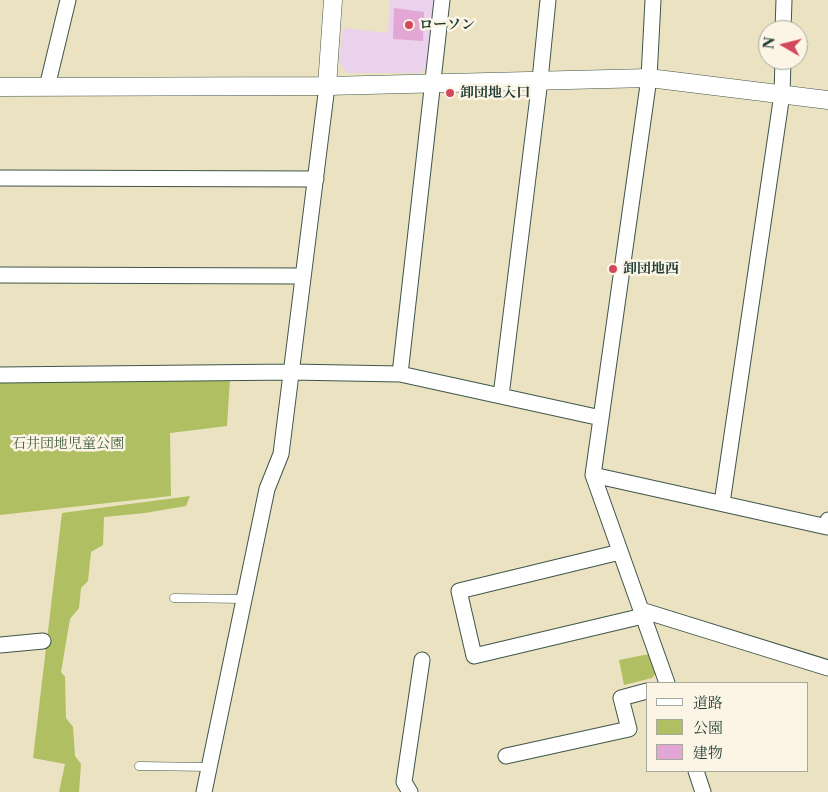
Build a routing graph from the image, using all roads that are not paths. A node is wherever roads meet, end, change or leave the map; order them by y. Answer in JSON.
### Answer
{"nodes":[{"id":1,"x":68,"y":0,"type":"edge"},
{"id":2,"x":333,"y":0,"type":"edge"},
{"id":3,"x":442,"y":0,"type":"edge"},
{"id":4,"x":548,"y":0,"type":"edge"},
{"id":5,"x":653,"y":0,"type":"edge"},
{"id":6,"x":784,"y":0,"type":"edge"},
{"id":7,"x":783,"y":20,"type":"edge"},
{"id":8,"x":783,"y":70,"type":"edge"},
{"id":9,"x":649,"y":78,"type":"junction"},
{"id":10,"x":540,"y":80,"type":"junction"},
{"id":11,"x":434,"y":83,"type":"junction"},
{"id":12,"x":327,"y":86,"type":"junction"},
{"id":13,"x":0,"y":87,"type":"edge"},
{"id":14,"x":47,"y":87,"type":"junction"},
{"id":15,"x":782,"y":94,"type":"junction"},
{"id":16,"x":828,"y":100,"type":"edge"},
{"id":17,"x":0,"y":178,"type":"edge"},
{"id":18,"x":316,"y":179,"type":"junction"},
{"id":19,"x":0,"y":275,"type":"edge"},
{"id":20,"x":303,"y":276,"type":"junction"},
{"id":21,"x":291,"y":372,"type":"junction"},
{"id":22,"x":400,"y":374,"type":"junction"},
{"id":23,"x":0,"y":375,"type":"edge"},
{"id":24,"x":500,"y":396,"type":"junction"},
{"id":25,"x":601,"y":418,"type":"junction"},
{"id":26,"x":593,"y":475,"type":"junction"},
{"id":27,"x":722,"y":504,"type":"junction"},
{"id":28,"x":828,"y":520,"type":"edge"},
{"id":29,"x":620,"y":552,"type":"junction"},
{"id":30,"x":174,"y":598,"type":"dead end"},
{"id":31,"x":244,"y":600,"type":"junction"},
{"id":32,"x":642,"y":613,"type":"junction"},
{"id":33,"x":43,"y":642,"type":"dead end"},
{"id":34,"x":0,"y":645,"type":"edge"},
{"id":35,"x":422,"y":660,"type":"dead end"},
{"id":36,"x":828,"y":668,"type":"edge"},
{"id":37,"x":667,"y":682,"type":"edge"},
{"id":38,"x":646,"y":691,"type":"edge"},
{"id":39,"x":506,"y":756,"type":"dead end"},
{"id":40,"x":139,"y":766,"type":"dead end"},
{"id":41,"x":209,"y":767,"type":"junction"},
{"id":42,"x":696,"y":772,"type":"edge"},
{"id":43,"x":204,"y":792,"type":"edge"},
{"id":44,"x":410,"y":792,"type":"edge"},
{"id":45,"x":701,"y":792,"type":"edge"}],
"edges":[{"from":1,"to":14,"type":"street"},
{"from":2,"to":12,"type":"street"},
{"from":3,"to":11,"type":"street"},
{"from":4,"to":10,"type":"street"},
{"from":5,"to":9,"type":"street"},
{"from":6,"to":7,"type":"street"},
{"from":8,"to":15,"type":"street"},
{"from":9,"to":10,"type":"street"},
{"from":9,"to":15,"type":"street"},
{"from":9,"to":25,"type":"street"},
{"from":10,"to":11,"type":"street"},
{"from":10,"to":24,"type":"street"},
{"from":11,"to":12,"type":"street"},
{"from":11,"to":22,"type":"street"},
{"from":12,"to":14,"type":"street"},
{"from":12,"to":18,"type":"street"},
{"from":13,"to":14,"type":"street"},
{"from":15,"to":16,"type":"street"},
{"from":15,"to":27,"type":"street"},
{"from":17,"to":18,"type":"street"},
{"from":18,"to":20,"type":"street"},
{"from":19,"to":20,"type":"street"},
{"from":20,"to":21,"type":"street"},
{"from":21,"to":22,"type":"street"},
{"from":21,"to":23,"type":"street"},
{"from":21,"to":31,"type":"street"},
{"from":22,"to":24,"type":"street"},
{"from":24,"to":25,"type":"street"},
{"from":25,"to":26,"type":"street"},
{"from":26,"to":27,"type":"street"},
{"from":26,"to":29,"type":"street"},
{"from":27,"to":28,"type":"street"},
{"from":29,"to":32,"type":"street"},
{"from":29,"to":32,"type":"street"},
{"from":30,"to":31,"type":"lane"},
{"from":31,"to":41,"type":"street"},
{"from":32,"to":36,"type":"street"},
{"from":32,"to":37,"type":"street"},
{"from":33,"to":34,"type":"street"},
{"from":35,"to":44,"type":"street"},
{"from":38,"to":39,"type":"street"},
{"from":40,"to":41,"type":"lane"},
{"from":41,"to":43,"type":"street"},
{"from":42,"to":45,"type":"street"}]}
